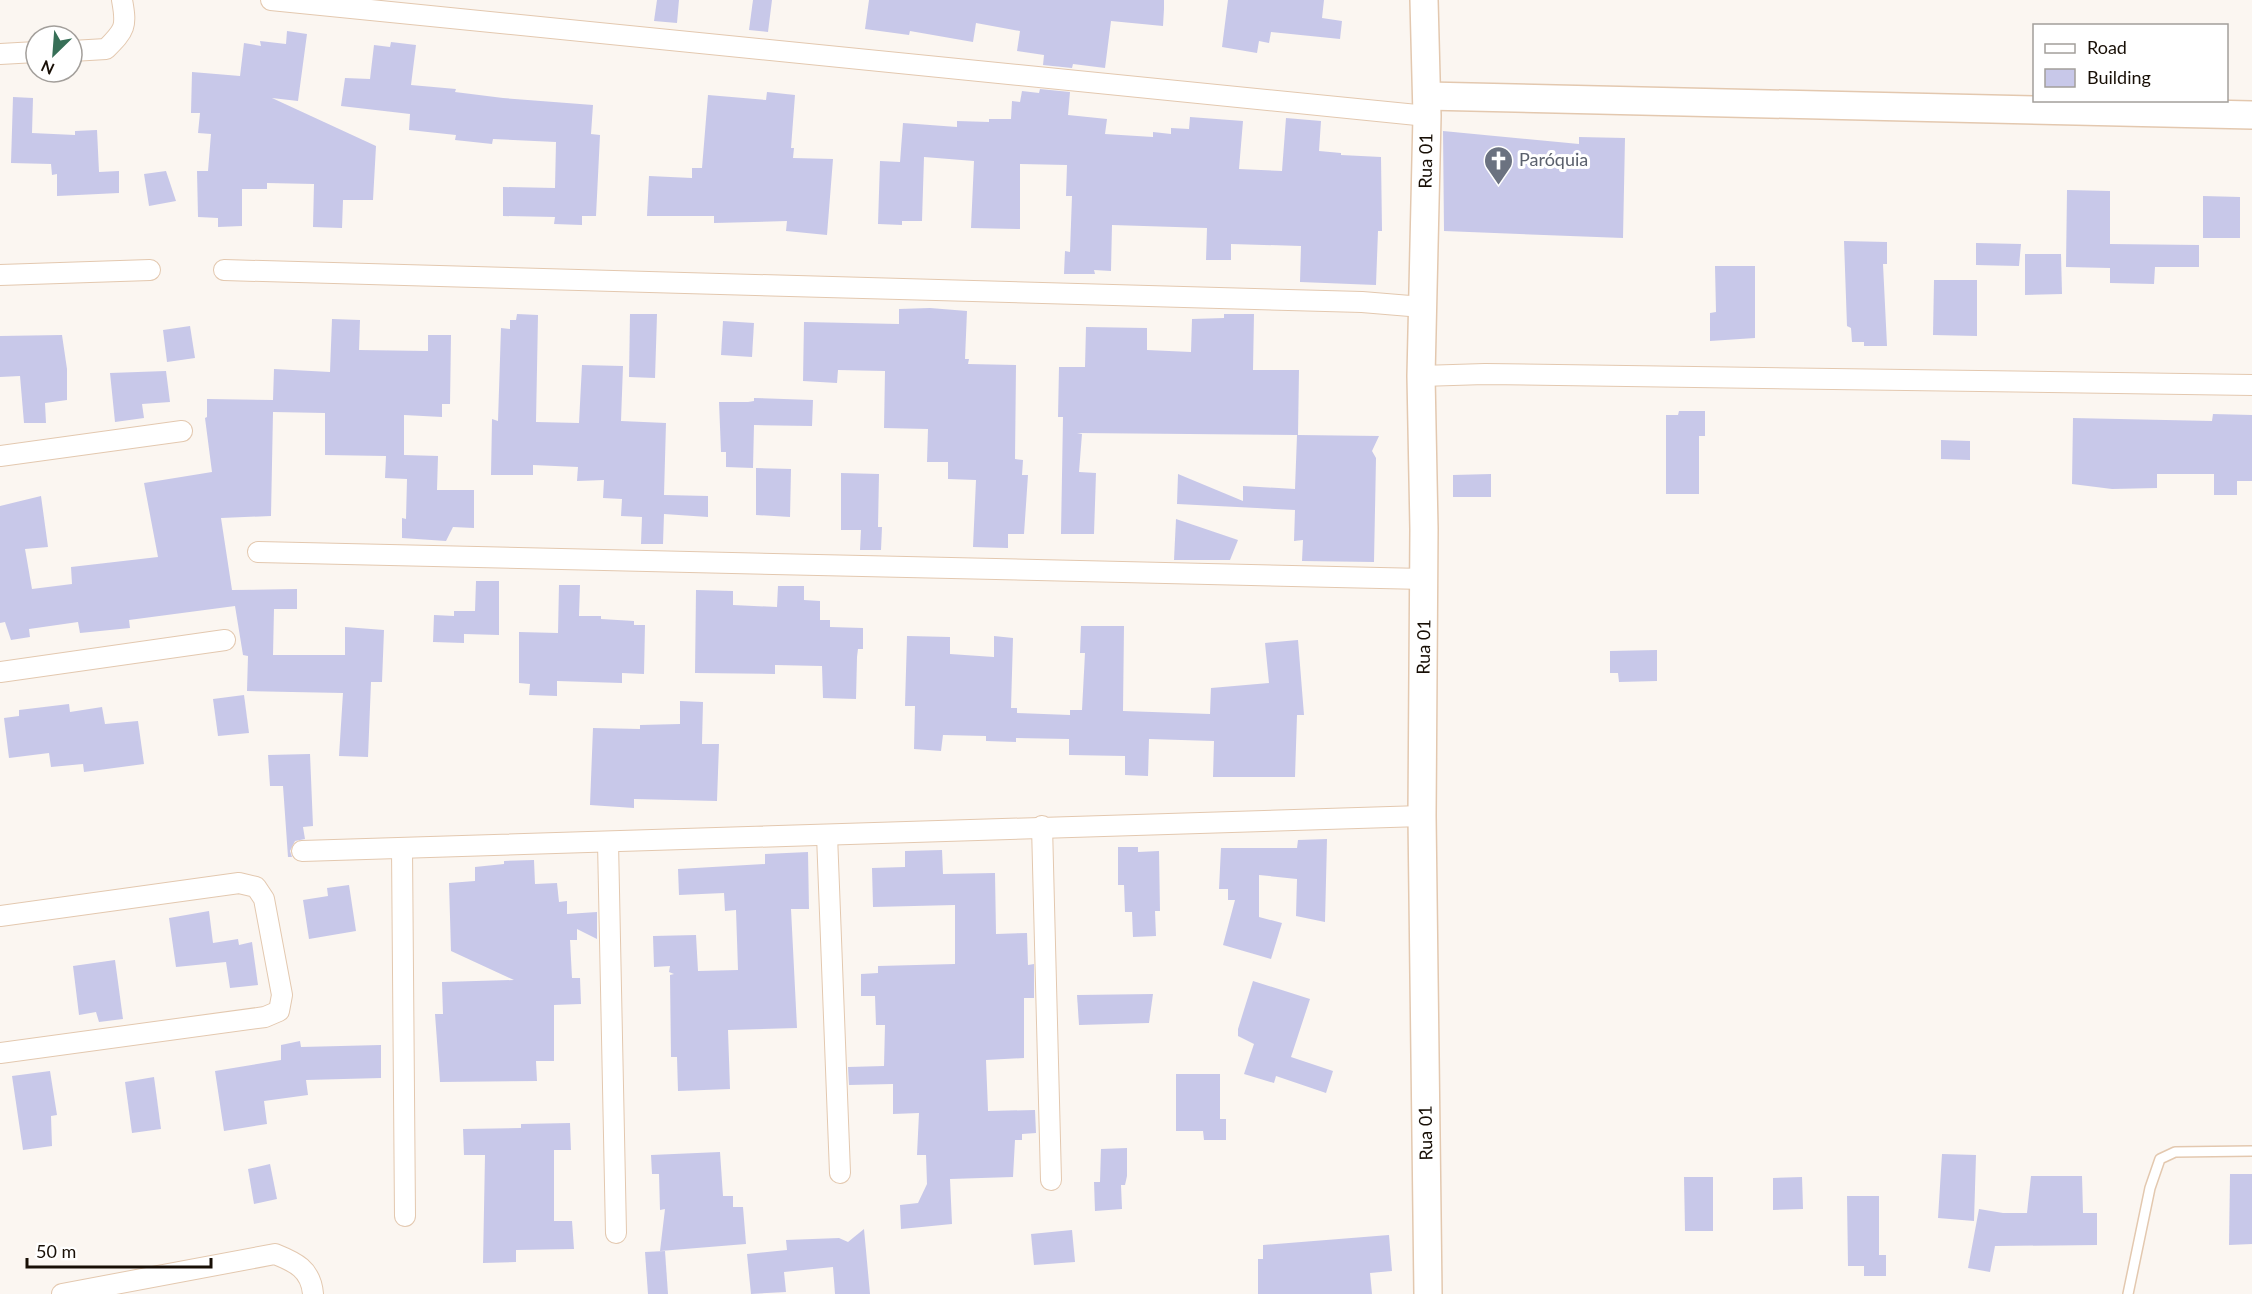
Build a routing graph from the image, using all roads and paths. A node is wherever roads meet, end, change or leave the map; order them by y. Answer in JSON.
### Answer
{"nodes":[{"id":1,"x":122,"y":0,"type":"edge"},
{"id":2,"x":271,"y":0,"type":"edge"},
{"id":3,"x":1424,"y":0,"type":"edge"},
{"id":4,"x":84,"y":50,"type":"edge"},
{"id":5,"x":24,"y":53,"type":"edge"},
{"id":6,"x":0,"y":54,"type":"edge"},
{"id":7,"x":1427,"y":106,"type":"junction"},
{"id":8,"x":2252,"y":115,"type":"edge"},
{"id":9,"x":150,"y":270,"type":"dead end"},
{"id":10,"x":224,"y":270,"type":"dead end"},
{"id":11,"x":0,"y":275,"type":"edge"},
{"id":12,"x":1422,"y":307,"type":"junction"},
{"id":13,"x":1421,"y":376,"type":"junction"},
{"id":14,"x":2252,"y":385,"type":"edge"},
{"id":15,"x":183,"y":431,"type":"dead end"},
{"id":16,"x":0,"y":456,"type":"edge"},
{"id":17,"x":258,"y":552,"type":"dead end"},
{"id":18,"x":1424,"y":579,"type":"junction"},
{"id":19,"x":225,"y":640,"type":"dead end"},
{"id":20,"x":0,"y":672,"type":"edge"},
{"id":21,"x":1422,"y":816,"type":"junction"},
{"id":22,"x":1042,"y":826,"type":"junction"},
{"id":23,"x":827,"y":835,"type":"junction"},
{"id":24,"x":608,"y":842,"type":"junction"},
{"id":25,"x":402,"y":848,"type":"junction"},
{"id":26,"x":303,"y":850,"type":"dead end"},
{"id":27,"x":0,"y":916,"type":"edge"},
{"id":28,"x":0,"y":1053,"type":"edge"},
{"id":29,"x":2252,"y":1151,"type":"edge"},
{"id":30,"x":840,"y":1173,"type":"dead end"},
{"id":31,"x":1051,"y":1180,"type":"dead end"},
{"id":32,"x":405,"y":1216,"type":"dead end"},
{"id":33,"x":616,"y":1233,"type":"dead end"},
{"id":34,"x":62,"y":1294,"type":"edge"},
{"id":35,"x":313,"y":1294,"type":"edge"},
{"id":36,"x":1428,"y":1294,"type":"edge"},
{"id":37,"x":2128,"y":1294,"type":"edge"}],
"edges":[{"from":1,"to":4,"type":"street"},
{"from":2,"to":7,"type":"street"},
{"from":3,"to":7,"type":"street","name":"Rua 01"},
{"from":5,"to":6,"type":"street"},
{"from":7,"to":8,"type":"street"},
{"from":7,"to":12,"type":"street","name":"Rua 01"},
{"from":9,"to":11,"type":"street"},
{"from":10,"to":12,"type":"street"},
{"from":12,"to":13,"type":"street","name":"Rua 01"},
{"from":13,"to":14,"type":"street"},
{"from":13,"to":18,"type":"street","name":"Rua 01"},
{"from":15,"to":16,"type":"street"},
{"from":17,"to":18,"type":"street"},
{"from":18,"to":21,"type":"street","name":"Rua 01"},
{"from":19,"to":20,"type":"street"},
{"from":21,"to":22,"type":"street"},
{"from":21,"to":36,"type":"street","name":"Rua 01"},
{"from":22,"to":23,"type":"street"},
{"from":22,"to":31,"type":"street"},
{"from":23,"to":24,"type":"street"},
{"from":23,"to":30,"type":"street"},
{"from":24,"to":25,"type":"street"},
{"from":24,"to":33,"type":"street"},
{"from":25,"to":26,"type":"street"},
{"from":25,"to":32,"type":"street"},
{"from":27,"to":28,"type":"street"},
{"from":29,"to":37,"type":"lane"},
{"from":34,"to":35,"type":"street"}]}
